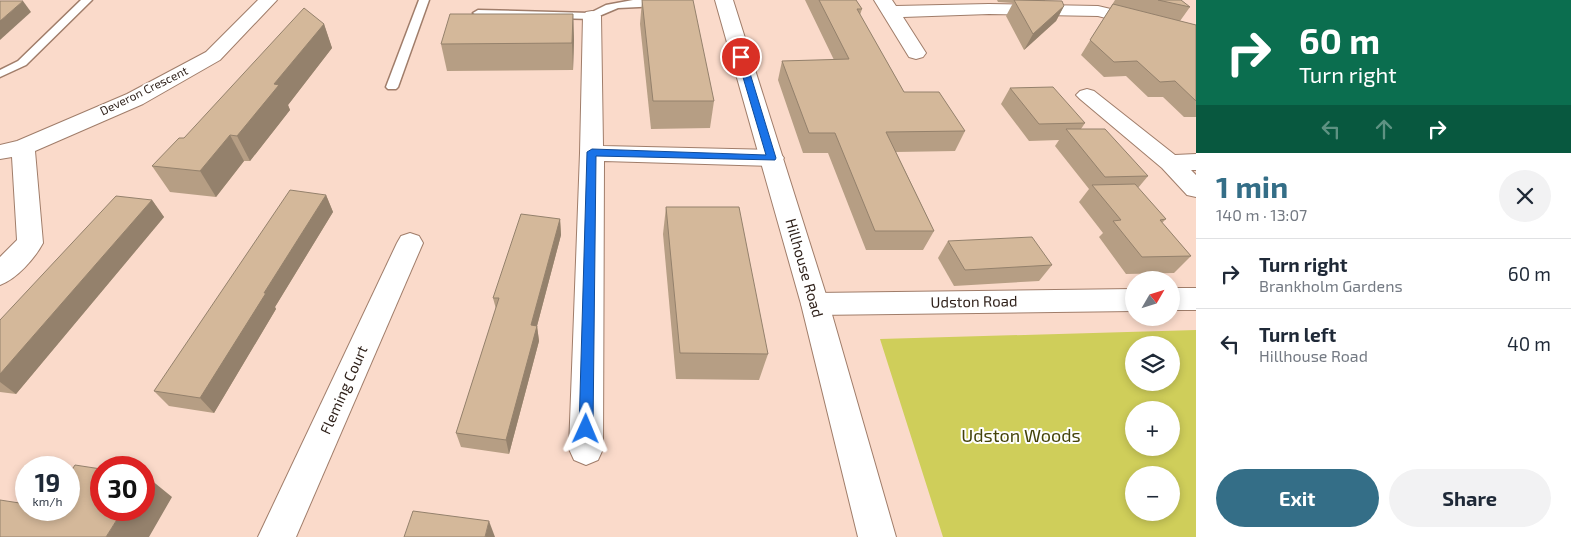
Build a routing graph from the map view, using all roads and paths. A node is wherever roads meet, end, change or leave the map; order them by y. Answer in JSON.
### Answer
{"nodes":[{"id":1,"x":87,"y":0,"type":"edge"},
{"id":2,"x":268,"y":0,"type":"edge"},
{"id":3,"x":424,"y":0,"type":"edge"},
{"id":4,"x":724,"y":0,"type":"edge"},
{"id":5,"x":674,"y":4,"type":"edge"},
{"id":6,"x":1092,"y":5,"type":"edge"},
{"id":7,"x":887,"y":6,"type":"edge"},
{"id":8,"x":478,"y":13,"type":"edge"},
{"id":9,"x":592,"y":16,"type":"junction"},
{"id":10,"x":1196,"y":34,"type":"edge"},
{"id":11,"x":916,"y":53,"type":"dead end"},
{"id":12,"x":0,"y":74,"type":"edge"},
{"id":13,"x":392,"y":87,"type":"dead end"},
{"id":14,"x":1088,"y":96,"type":"dead end"},
{"id":15,"x":12,"y":149,"type":"edge"},
{"id":16,"x":592,"y":152,"type":"junction"},
{"id":17,"x":772,"y":158,"type":"junction"},
{"id":18,"x":1196,"y":162,"type":"edge"},
{"id":19,"x":1170,"y":163,"type":"junction"},
{"id":20,"x":1196,"y":189,"type":"edge"},
{"id":21,"x":410,"y":243,"type":"dead end"},
{"id":22,"x":0,"y":274,"type":"edge"},
{"id":23,"x":1196,"y":299,"type":"edge"},
{"id":24,"x":1125,"y":300,"type":"edge"},
{"id":25,"x":1180,"y":300,"type":"edge"},
{"id":26,"x":815,"y":304,"type":"junction"},
{"id":27,"x":586,"y":449,"type":"dead end"},
{"id":28,"x":277,"y":537,"type":"edge"},
{"id":29,"x":877,"y":537,"type":"edge"}],
"edges":[{"from":1,"to":12,"type":"lane"},
{"from":2,"to":15,"type":"street","name":"Deveron Crescent"},
{"from":3,"to":13,"type":"lane"},
{"from":4,"to":17,"type":"street","name":"Hillhouse Road"},
{"from":5,"to":9,"type":"lane"},
{"from":6,"to":7,"type":"street"},
{"from":6,"to":10,"type":"street"},
{"from":7,"to":11,"type":"street"},
{"from":8,"to":9,"type":"lane"},
{"from":9,"to":16,"type":"street"},
{"from":14,"to":19,"type":"street"},
{"from":15,"to":22,"type":"street"},
{"from":16,"to":17,"type":"street"},
{"from":16,"to":27,"type":"street"},
{"from":17,"to":26,"type":"street","name":"Hillhouse Road"},
{"from":18,"to":19,"type":"street"},
{"from":19,"to":20,"type":"street"},
{"from":21,"to":28,"type":"street","name":"Fleming Court"},
{"from":23,"to":25,"type":"street"},
{"from":24,"to":26,"type":"street","name":"Udston Road"},
{"from":26,"to":29,"type":"street","name":"Hillhouse Road"}]}
